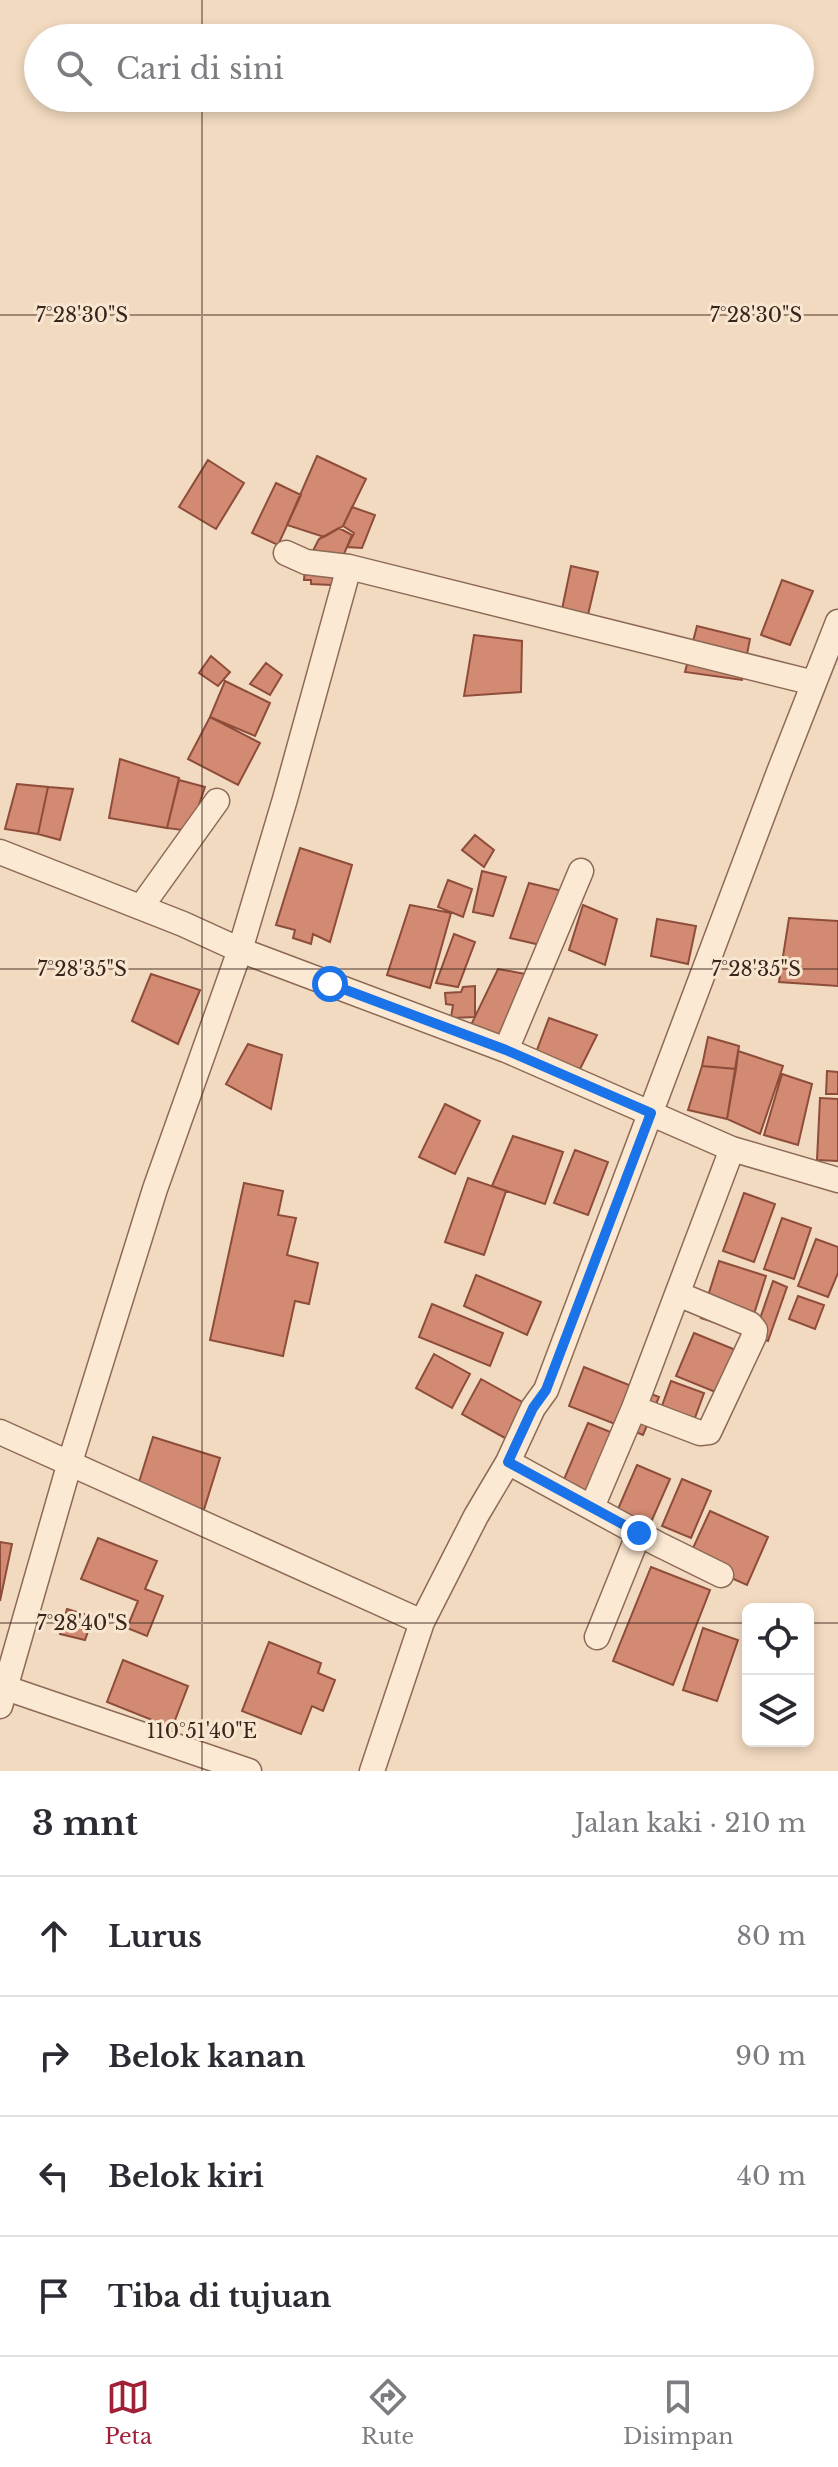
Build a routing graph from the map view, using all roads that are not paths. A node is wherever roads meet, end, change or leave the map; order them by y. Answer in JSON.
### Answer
{"nodes":[{"id":1,"x":286,"y":553,"type":"dead end"},
{"id":2,"x":349,"y":567,"type":"junction"},
{"id":3,"x":838,"y":622,"type":"edge"},
{"id":4,"x":814,"y":683,"type":"junction"},
{"id":5,"x":217,"y":801,"type":"dead end"},
{"id":6,"x":0,"y":852,"type":"edge"},
{"id":7,"x":581,"y":871,"type":"dead end"},
{"id":8,"x":141,"y":907,"type":"junction"},
{"id":9,"x":240,"y":950,"type":"junction"},
{"id":10,"x":506,"y":1050,"type":"junction"},
{"id":11,"x":651,"y":1113,"type":"junction"},
{"id":12,"x":732,"y":1149,"type":"junction"},
{"id":13,"x":838,"y":1180,"type":"edge"},
{"id":14,"x":678,"y":1294,"type":"junction"},
{"id":15,"x":634,"y":1408,"type":"junction"},
{"id":16,"x":0,"y":1432,"type":"edge"},
{"id":17,"x":70,"y":1462,"type":"junction"},
{"id":18,"x":508,"y":1462,"type":"junction"},
{"id":19,"x":592,"y":1507,"type":"junction"},
{"id":20,"x":639,"y":1533,"type":"junction"},
{"id":21,"x":721,"y":1575,"type":"dead end"},
{"id":22,"x":422,"y":1622,"type":"junction"},
{"id":23,"x":597,"y":1637,"type":"dead end"},
{"id":24,"x":3,"y":1697,"type":"edge"},
{"id":25,"x":249,"y":1771,"type":"edge"},
{"id":26,"x":372,"y":1771,"type":"edge"}],
"edges":[{"from":1,"to":2,"type":"street"},
{"from":2,"to":4,"type":"street"},
{"from":2,"to":9,"type":"street"},
{"from":3,"to":4,"type":"street"},
{"from":4,"to":11,"type":"street"},
{"from":5,"to":8,"type":"street"},
{"from":6,"to":8,"type":"street"},
{"from":7,"to":10,"type":"street"},
{"from":8,"to":9,"type":"street"},
{"from":9,"to":10,"type":"street"},
{"from":9,"to":17,"type":"street"},
{"from":10,"to":11,"type":"street"},
{"from":11,"to":12,"type":"street"},
{"from":11,"to":18,"type":"street"},
{"from":12,"to":13,"type":"street"},
{"from":12,"to":14,"type":"street"},
{"from":14,"to":15,"type":"street"},
{"from":14,"to":15,"type":"street"},
{"from":15,"to":19,"type":"street"},
{"from":16,"to":17,"type":"street"},
{"from":17,"to":22,"type":"street"},
{"from":17,"to":24,"type":"street"},
{"from":18,"to":19,"type":"street"},
{"from":18,"to":22,"type":"street"},
{"from":19,"to":20,"type":"street"},
{"from":20,"to":21,"type":"street"},
{"from":20,"to":23,"type":"street"},
{"from":22,"to":26,"type":"street"},
{"from":24,"to":25,"type":"street"}]}
